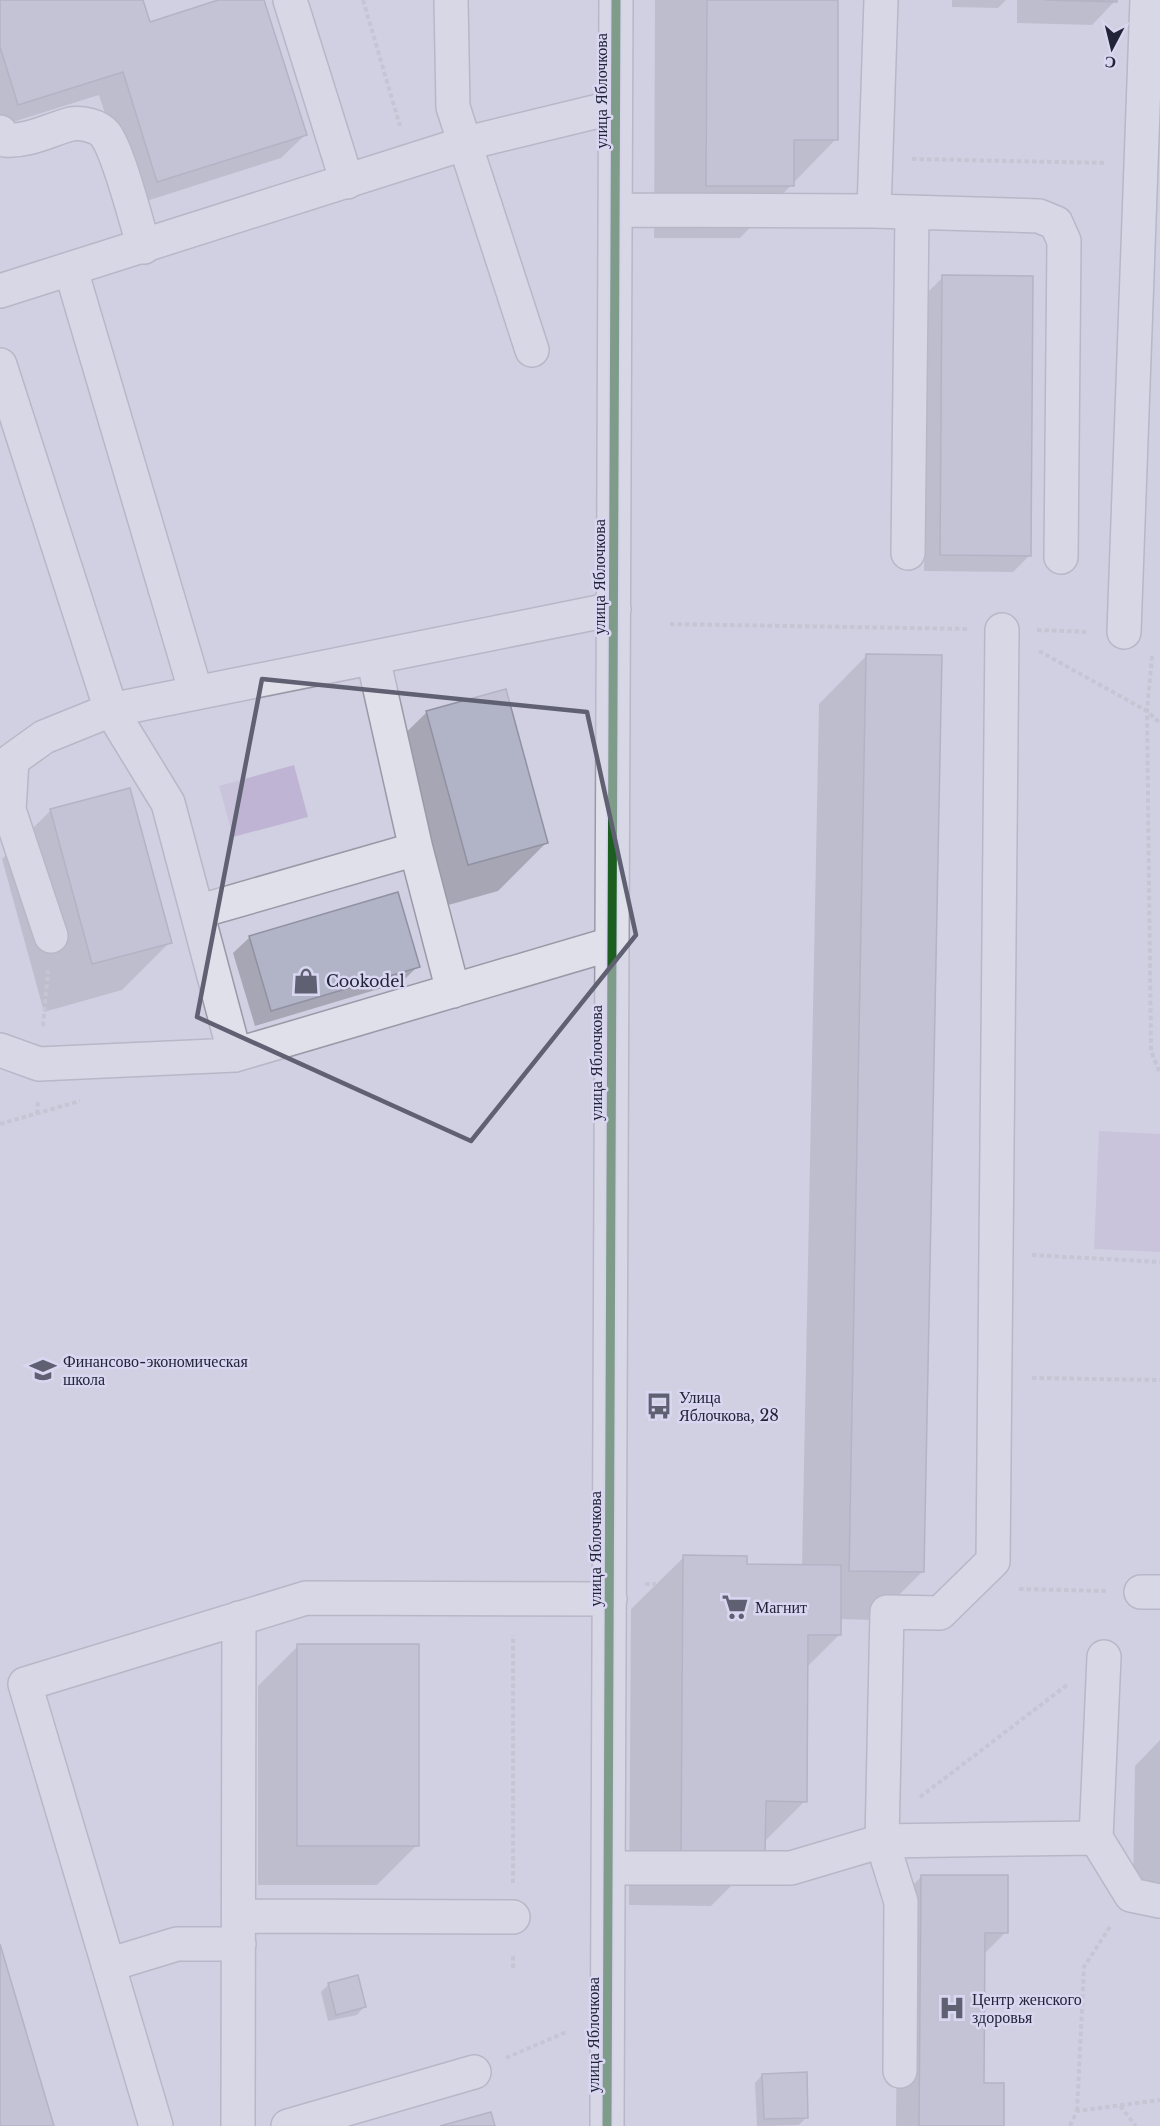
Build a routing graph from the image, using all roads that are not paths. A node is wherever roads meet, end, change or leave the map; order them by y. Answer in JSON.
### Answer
{"nodes":[{"id":1,"x":290,"y":0,"type":"edge"},
{"id":2,"x":451,"y":0,"type":"edge"},
{"id":3,"x":616,"y":0,"type":"edge"},
{"id":4,"x":881,"y":0,"type":"edge"},
{"id":5,"x":1147,"y":0,"type":"edge"},
{"id":6,"x":1153,"y":42,"type":"edge"},
{"id":7,"x":615,"y":107,"type":"junction"},
{"id":8,"x":0,"y":132,"type":"edge"},
{"id":9,"x":463,"y":144,"type":"junction"},
{"id":10,"x":347,"y":182,"type":"junction"},
{"id":11,"x":616,"y":210,"type":"junction"},
{"id":12,"x":874,"y":211,"type":"junction"},
{"id":13,"x":912,"y":213,"type":"junction"},
{"id":14,"x":144,"y":247,"type":"junction"},
{"id":15,"x":71,"y":270,"type":"junction"},
{"id":16,"x":0,"y":291,"type":"edge"},
{"id":17,"x":532,"y":350,"type":"dead end"},
{"id":18,"x":0,"y":365,"type":"edge"},
{"id":19,"x":1146,"y":415,"type":"edge"},
{"id":20,"x":908,"y":554,"type":"dead end"},
{"id":21,"x":1061,"y":557,"type":"dead end"},
{"id":22,"x":614,"y":609,"type":"junction"},
{"id":23,"x":1002,"y":630,"type":"road end"},
{"id":24,"x":1124,"y":632,"type":"road end"},
{"id":25,"x":373,"y":658,"type":"junction"},
{"id":26,"x":196,"y":693,"type":"junction"},
{"id":27,"x":111,"y":710,"type":"junction"},
{"id":28,"x":416,"y":849,"type":"junction"},
{"id":29,"x":197,"y":912,"type":"junction"},
{"id":30,"x":51,"y":936,"type":"dead end"},
{"id":31,"x":612,"y":944,"type":"junction"},
{"id":32,"x":453,"y":991,"type":"junction"},
{"id":33,"x":0,"y":1050,"type":"edge"},
{"id":34,"x":235,"y":1055,"type":"junction"},
{"id":35,"x":610,"y":1599,"type":"junction"},
{"id":36,"x":240,"y":1618,"type":"junction"},
{"id":37,"x":1104,"y":1657,"type":"road end"},
{"id":38,"x":882,"y":1834,"type":"junction"},
{"id":39,"x":1096,"y":1838,"type":"junction"},
{"id":40,"x":609,"y":1868,"type":"junction"},
{"id":41,"x":1145,"y":1898,"type":"edge"},
{"id":42,"x":513,"y":1917,"type":"road end"},
{"id":43,"x":239,"y":1930,"type":"junction"},
{"id":44,"x":108,"y":1965,"type":"junction"},
{"id":45,"x":900,"y":2071,"type":"dead end"},
{"id":46,"x":474,"y":2072,"type":"road end"},
{"id":47,"x":340,"y":2119,"type":"edge"},
{"id":48,"x":156,"y":2126,"type":"edge"},
{"id":49,"x":238,"y":2126,"type":"edge"},
{"id":50,"x":288,"y":2126,"type":"edge"},
{"id":51,"x":608,"y":2126,"type":"edge"}],
"edges":[{"from":1,"to":10,"type":"street"},
{"from":2,"to":9,"type":"street"},
{"from":3,"to":7,"type":"street","name":"улица Яблочкова"},
{"from":4,"to":12,"type":"street"},
{"from":5,"to":6,"type":"street"},
{"from":6,"to":19,"type":"street"},
{"from":7,"to":9,"type":"street"},
{"from":7,"to":11,"type":"street","name":"улица Яблочкова"},
{"from":8,"to":14,"type":"street"},
{"from":9,"to":10,"type":"street"},
{"from":9,"to":17,"type":"street"},
{"from":10,"to":14,"type":"street"},
{"from":11,"to":12,"type":"street"},
{"from":11,"to":22,"type":"street","name":"улица Яблочкова"},
{"from":12,"to":13,"type":"street"},
{"from":13,"to":20,"type":"street"},
{"from":13,"to":21,"type":"street"},
{"from":14,"to":15,"type":"street"},
{"from":15,"to":16,"type":"street"},
{"from":15,"to":26,"type":"street"},
{"from":18,"to":27,"type":"street"},
{"from":19,"to":24,"type":"street"},
{"from":22,"to":25,"type":"street"},
{"from":22,"to":31,"type":"street","name":"улица Яблочкова"},
{"from":23,"to":38,"type":"street"},
{"from":25,"to":26,"type":"street"},
{"from":25,"to":28,"type":"street"},
{"from":26,"to":27,"type":"street"},
{"from":27,"to":29,"type":"street"},
{"from":27,"to":30,"type":"street"},
{"from":28,"to":29,"type":"street"},
{"from":28,"to":32,"type":"street"},
{"from":29,"to":34,"type":"street"},
{"from":31,"to":32,"type":"street"},
{"from":31,"to":35,"type":"street","name":"улица Яблочкова"},
{"from":32,"to":34,"type":"street"},
{"from":33,"to":34,"type":"street"},
{"from":35,"to":36,"type":"street"},
{"from":35,"to":40,"type":"street","name":"улица Яблочкова"},
{"from":36,"to":43,"type":"street"},
{"from":36,"to":44,"type":"street"},
{"from":37,"to":39,"type":"street"},
{"from":38,"to":39,"type":"street"},
{"from":38,"to":40,"type":"street"},
{"from":38,"to":45,"type":"street"},
{"from":39,"to":41,"type":"street"},
{"from":40,"to":51,"type":"street","name":"улица Яблочкова"},
{"from":42,"to":43,"type":"street"},
{"from":43,"to":44,"type":"street"},
{"from":43,"to":49,"type":"street"},
{"from":44,"to":48,"type":"street"},
{"from":46,"to":47,"type":"street"},
{"from":47,"to":50,"type":"street"}]}
